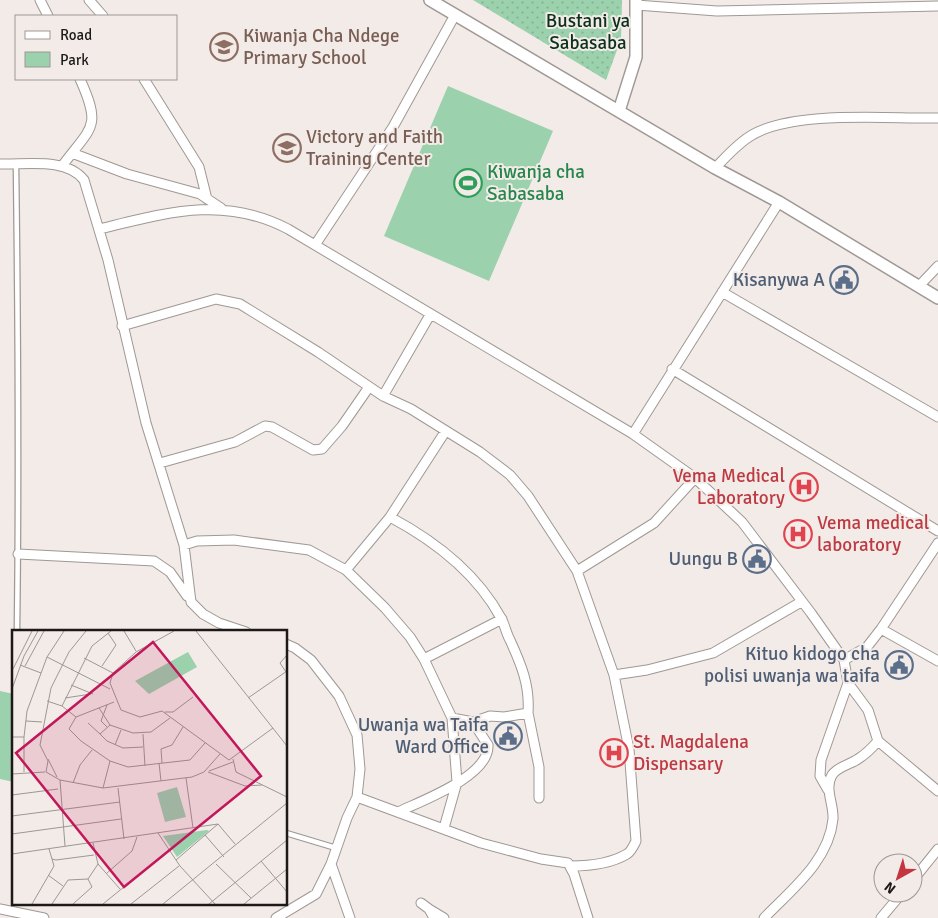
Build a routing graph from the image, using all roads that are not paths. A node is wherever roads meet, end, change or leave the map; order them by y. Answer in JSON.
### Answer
{"nodes":[{"id":1,"x":40,"y":0,"type":"edge"},
{"id":2,"x":90,"y":0,"type":"edge"},
{"id":3,"x":430,"y":0,"type":"edge"},
{"id":4,"x":636,"y":3,"type":"edge"},
{"id":5,"x":938,"y":6,"type":"edge"},
{"id":6,"x":48,"y":15,"type":"edge"},
{"id":7,"x":102,"y":15,"type":"edge"},
{"id":8,"x":455,"y":15,"type":"junction"},
{"id":9,"x":80,"y":80,"type":"edge"},
{"id":10,"x":145,"y":80,"type":"edge"},
{"id":11,"x":619,"y":111,"type":"junction"},
{"id":12,"x":938,"y":118,"type":"edge"},
{"id":13,"x":72,"y":153,"type":"junction"},
{"id":14,"x":0,"y":164,"type":"edge"},
{"id":15,"x":16,"y":165,"type":"junction"},
{"id":16,"x":62,"y":166,"type":"junction"},
{"id":17,"x":715,"y":168,"type":"junction"},
{"id":18,"x":207,"y":199,"type":"junction"},
{"id":19,"x":778,"y":202,"type":"junction"},
{"id":20,"x":222,"y":209,"type":"junction"},
{"id":21,"x":99,"y":229,"type":"junction"},
{"id":22,"x":315,"y":245,"type":"junction"},
{"id":23,"x":938,"y":266,"type":"edge"},
{"id":24,"x":919,"y":286,"type":"junction"},
{"id":25,"x":722,"y":292,"type":"junction"},
{"id":26,"x":938,"y":298,"type":"edge"},
{"id":27,"x":430,"y":315,"type":"junction"},
{"id":28,"x":122,"y":326,"type":"junction"},
{"id":29,"x":672,"y":369,"type":"junction"},
{"id":30,"x":369,"y":387,"type":"junction"},
{"id":31,"x":382,"y":396,"type":"junction"},
{"id":32,"x":938,"y":417,"type":"edge"},
{"id":33,"x":446,"y":432,"type":"junction"},
{"id":34,"x":633,"y":434,"type":"junction"},
{"id":35,"x":160,"y":463,"type":"junction"},
{"id":36,"x":695,"y":478,"type":"junction"},
{"id":37,"x":390,"y":517,"type":"junction"},
{"id":38,"x":938,"y":531,"type":"edge"},
{"id":39,"x":938,"y":543,"type":"edge"},
{"id":40,"x":184,"y":545,"type":"junction"},
{"id":41,"x":18,"y":554,"type":"junction"},
{"id":42,"x":346,"y":570,"type":"junction"},
{"id":43,"x":577,"y":571,"type":"junction"},
{"id":44,"x":191,"y":602,"type":"junction"},
{"id":45,"x":801,"y":602,"type":"junction"},
{"id":46,"x":502,"y":619,"type":"junction"},
{"id":47,"x":17,"y":629,"type":"dead end"},
{"id":48,"x":240,"y":630,"type":"edge"},
{"id":49,"x":881,"y":630,"type":"junction"},
{"id":50,"x":288,"y":645,"type":"edge"},
{"id":51,"x":424,"y":659,"type":"junction"},
{"id":52,"x":844,"y":660,"type":"junction"},
{"id":53,"x":938,"y":662,"type":"edge"},
{"id":54,"x":614,"y":676,"type":"junction"},
{"id":55,"x":848,"y":683,"type":"junction"},
{"id":56,"x":528,"y":713,"type":"junction"},
{"id":57,"x":452,"y":718,"type":"junction"},
{"id":58,"x":473,"y":722,"type":"junction"},
{"id":59,"x":878,"y":741,"type":"junction"},
{"id":60,"x":457,"y":782,"type":"junction"},
{"id":61,"x":938,"y":790,"type":"edge"},
{"id":62,"x":830,"y":794,"type":"junction"},
{"id":63,"x":357,"y":797,"type":"junction"},
{"id":64,"x":539,"y":798,"type":"dead end"},
{"id":65,"x":398,"y":812,"type":"junction"},
{"id":66,"x":444,"y":828,"type":"junction"},
{"id":67,"x":288,"y":834,"type":"edge"},
{"id":68,"x":336,"y":848,"type":"junction"},
{"id":69,"x":938,"y":849,"type":"edge"},
{"id":70,"x":331,"y":864,"type":"junction"},
{"id":71,"x":571,"y":866,"type":"junction"},
{"id":72,"x":923,"y":868,"type":"edge"},
{"id":73,"x":894,"y":903,"type":"edge"},
{"id":74,"x":0,"y":909,"type":"edge"},
{"id":75,"x":44,"y":918,"type":"edge"},
{"id":76,"x":276,"y":918,"type":"edge"},
{"id":77,"x":350,"y":918,"type":"edge"},
{"id":78,"x":434,"y":918,"type":"edge"},
{"id":79,"x":444,"y":918,"type":"edge"},
{"id":80,"x":588,"y":918,"type":"edge"},
{"id":81,"x":764,"y":918,"type":"edge"},
{"id":82,"x":881,"y":918,"type":"edge"}],
"edges":[{"from":1,"to":6,"type":"street"},
{"from":2,"to":7,"type":"street"},
{"from":3,"to":8,"type":"street"},
{"from":4,"to":5,"type":"street"},
{"from":4,"to":11,"type":"street"},
{"from":8,"to":11,"type":"street"},
{"from":8,"to":22,"type":"street"},
{"from":9,"to":13,"type":"street"},
{"from":10,"to":18,"type":"street"},
{"from":11,"to":17,"type":"street"},
{"from":12,"to":17,"type":"street"},
{"from":13,"to":16,"type":"street"},
{"from":13,"to":18,"type":"street"},
{"from":14,"to":15,"type":"street"},
{"from":15,"to":16,"type":"street"},
{"from":15,"to":41,"type":"lane"},
{"from":16,"to":21,"type":"street"},
{"from":17,"to":19,"type":"street"},
{"from":18,"to":20,"type":"street"},
{"from":19,"to":24,"type":"street"},
{"from":19,"to":25,"type":"street"},
{"from":20,"to":21,"type":"street"},
{"from":20,"to":22,"type":"street"},
{"from":21,"to":28,"type":"street"},
{"from":22,"to":27,"type":"street"},
{"from":23,"to":24,"type":"street"},
{"from":24,"to":26,"type":"street"},
{"from":25,"to":29,"type":"street"},
{"from":25,"to":32,"type":"street"},
{"from":27,"to":31,"type":"street"},
{"from":27,"to":34,"type":"street"},
{"from":28,"to":30,"type":"street"},
{"from":28,"to":35,"type":"street"},
{"from":29,"to":34,"type":"street"},
{"from":29,"to":38,"type":"street"},
{"from":30,"to":31,"type":"street"},
{"from":30,"to":35,"type":"street"},
{"from":31,"to":33,"type":"street"},
{"from":33,"to":37,"type":"street"},
{"from":33,"to":43,"type":"street"},
{"from":34,"to":36,"type":"street"},
{"from":35,"to":40,"type":"street"},
{"from":36,"to":43,"type":"street"},
{"from":36,"to":45,"type":"street"},
{"from":37,"to":42,"type":"street"},
{"from":37,"to":46,"type":"street"},
{"from":39,"to":49,"type":"street"},
{"from":40,"to":42,"type":"street"},
{"from":40,"to":44,"type":"street"},
{"from":41,"to":44,"type":"street"},
{"from":41,"to":47,"type":"lane"},
{"from":42,"to":51,"type":"street"},
{"from":43,"to":54,"type":"street"},
{"from":44,"to":48,"type":"street"},
{"from":45,"to":52,"type":"street"},
{"from":45,"to":54,"type":"street"},
{"from":46,"to":51,"type":"street"},
{"from":46,"to":56,"type":"street"},
{"from":49,"to":52,"type":"street"},
{"from":49,"to":53,"type":"street"},
{"from":50,"to":63,"type":"street"},
{"from":51,"to":57,"type":"street"},
{"from":52,"to":55,"type":"street"},
{"from":54,"to":71,"type":"street"},
{"from":55,"to":59,"type":"street"},
{"from":55,"to":62,"type":"street"},
{"from":56,"to":58,"type":"street"},
{"from":56,"to":64,"type":"street"},
{"from":57,"to":58,"type":"street"},
{"from":57,"to":60,"type":"street"},
{"from":58,"to":60,"type":"street"},
{"from":59,"to":61,"type":"street"},
{"from":59,"to":62,"type":"street"},
{"from":60,"to":65,"type":"street"},
{"from":60,"to":66,"type":"street"},
{"from":62,"to":81,"type":"street"},
{"from":63,"to":65,"type":"street"},
{"from":63,"to":68,"type":"street"},
{"from":65,"to":66,"type":"street"},
{"from":66,"to":71,"type":"street"},
{"from":67,"to":68,"type":"lane"},
{"from":68,"to":70,"type":"street"},
{"from":69,"to":72,"type":"street"},
{"from":70,"to":76,"type":"street"},
{"from":70,"to":77,"type":"street"},
{"from":71,"to":80,"type":"street"},
{"from":73,"to":82,"type":"street"},
{"from":74,"to":75,"type":"street"},
{"from":78,"to":79,"type":"street"}]}
